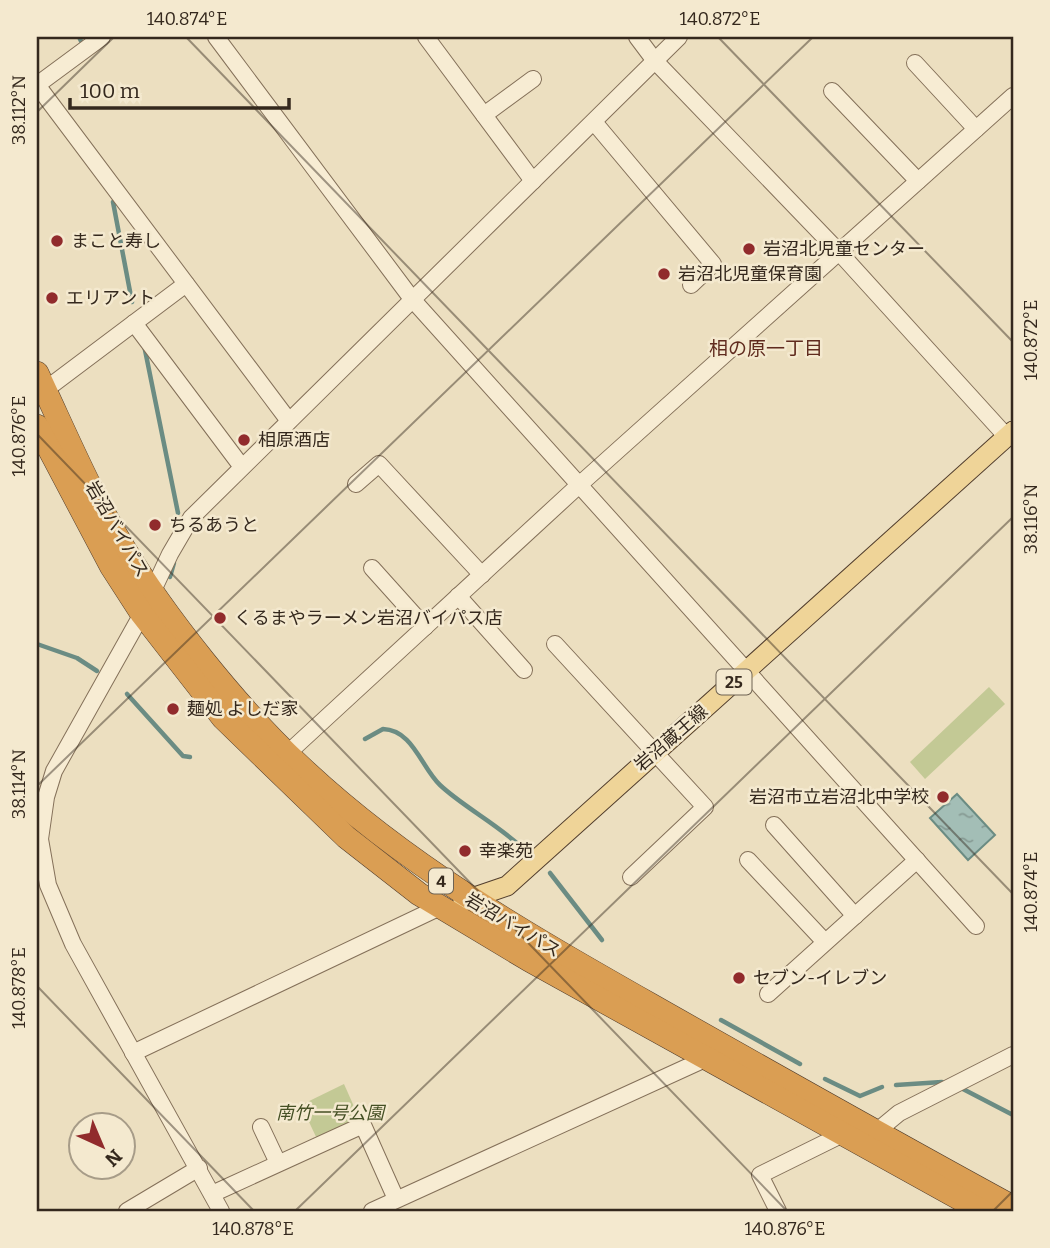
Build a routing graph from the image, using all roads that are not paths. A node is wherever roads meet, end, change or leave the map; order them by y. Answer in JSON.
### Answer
{"nodes":[{"id":1,"x":102,"y":37,"type":"edge"},
{"id":2,"x":216,"y":37,"type":"edge"},
{"id":3,"x":426,"y":37,"type":"edge"},
{"id":4,"x":637,"y":37,"type":"edge"},
{"id":5,"x":679,"y":37,"type":"edge"},
{"id":6,"x":655,"y":61,"type":"junction"},
{"id":7,"x":915,"y":63,"type":"dead end"},
{"id":8,"x":533,"y":79,"type":"dead end"},
{"id":9,"x":37,"y":85,"type":"edge"},
{"id":10,"x":832,"y":91,"type":"dead end"},
{"id":11,"x":1013,"y":96,"type":"edge"},
{"id":12,"x":484,"y":116,"type":"junction"},
{"id":13,"x":594,"y":122,"type":"junction"},
{"id":14,"x":976,"y":129,"type":"junction"},
{"id":15,"x":533,"y":181,"type":"junction"},
{"id":16,"x":918,"y":181,"type":"junction"},
{"id":17,"x":839,"y":252,"type":"junction"},
{"id":18,"x":186,"y":284,"type":"junction"},
{"id":19,"x":691,"y":285,"type":"dead end"},
{"id":20,"x":412,"y":299,"type":"junction"},
{"id":21,"x":134,"y":323,"type":"junction"},
{"id":22,"x":41,"y":381,"type":"edge"},
{"id":23,"x":289,"y":421,"type":"junction"},
{"id":24,"x":37,"y":426,"type":"edge"},
{"id":25,"x":1010,"y":434,"type":"edge"},
{"id":26,"x":242,"y":467,"type":"junction"},
{"id":27,"x":356,"y":484,"type":"dead end"},
{"id":28,"x":578,"y":486,"type":"junction"},
{"id":29,"x":372,"y":569,"type":"dead end"},
{"id":30,"x":482,"y":575,"type":"junction"},
{"id":31,"x":152,"y":590,"type":"junction"},
{"id":32,"x":458,"y":596,"type":"junction"},
{"id":33,"x":142,"y":614,"type":"junction"},
{"id":34,"x":425,"y":627,"type":"junction"},
{"id":35,"x":555,"y":644,"type":"dead end"},
{"id":36,"x":524,"y":670,"type":"dead end"},
{"id":37,"x":746,"y":672,"type":"junction"},
{"id":38,"x":654,"y":752,"type":"junction"},
{"id":39,"x":288,"y":753,"type":"junction"},
{"id":40,"x":774,"y":825,"type":"dead end"},
{"id":41,"x":38,"y":839,"type":"edge"},
{"id":42,"x":748,"y":860,"type":"dead end"},
{"id":43,"x":917,"y":860,"type":"junction"},
{"id":44,"x":631,"y":877,"type":"dead end"},
{"id":45,"x":470,"y":900,"type":"junction"},
{"id":46,"x":440,"y":907,"type":"junction"},
{"id":47,"x":855,"y":916,"type":"junction"},
{"id":48,"x":976,"y":926,"type":"dead end"},
{"id":49,"x":825,"y":943,"type":"junction"},
{"id":50,"x":768,"y":994,"type":"dead end"},
{"id":51,"x":133,"y":1053,"type":"junction"},
{"id":52,"x":1013,"y":1055,"type":"edge"},
{"id":53,"x":705,"y":1059,"type":"junction"},
{"id":54,"x":261,"y":1127,"type":"dead end"},
{"id":55,"x":876,"y":1132,"type":"junction"},
{"id":56,"x":843,"y":1134,"type":"junction"},
{"id":57,"x":278,"y":1163,"type":"junction"},
{"id":58,"x":199,"y":1168,"type":"junction"},
{"id":59,"x":212,"y":1194,"type":"junction"},
{"id":60,"x":396,"y":1199,"type":"junction"},
{"id":61,"x":1013,"y":1208,"type":"edge"},
{"id":62,"x":127,"y":1211,"type":"edge"},
{"id":63,"x":221,"y":1211,"type":"edge"},
{"id":64,"x":372,"y":1211,"type":"edge"},
{"id":65,"x":778,"y":1211,"type":"edge"},
{"id":66,"x":982,"y":1211,"type":"edge"}],
"edges":[{"from":1,"to":9,"type":"street"},
{"from":2,"to":20,"type":"street"},
{"from":3,"to":12,"type":"street"},
{"from":4,"to":6,"type":"street"},
{"from":5,"to":6,"type":"street"},
{"from":6,"to":13,"type":"street"},
{"from":6,"to":17,"type":"street"},
{"from":7,"to":14,"type":"street"},
{"from":8,"to":12,"type":"street"},
{"from":9,"to":18,"type":"street"},
{"from":10,"to":16,"type":"street"},
{"from":11,"to":14,"type":"street"},
{"from":12,"to":15,"type":"street"},
{"from":13,"to":15,"type":"street"},
{"from":13,"to":19,"type":"street"},
{"from":14,"to":16,"type":"street"},
{"from":15,"to":20,"type":"street"},
{"from":16,"to":17,"type":"street"},
{"from":17,"to":25,"type":"street"},
{"from":17,"to":28,"type":"street"},
{"from":18,"to":21,"type":"street"},
{"from":18,"to":23,"type":"street"},
{"from":20,"to":23,"type":"street"},
{"from":20,"to":28,"type":"street"},
{"from":21,"to":22,"type":"street"},
{"from":21,"to":26,"type":"street"},
{"from":22,"to":31,"type":"highway","name":"岩沼バイパス","number":"4"},
{"from":23,"to":26,"type":"street"},
{"from":24,"to":33,"type":"highway","name":"岩沼バイパス","number":"4"},
{"from":25,"to":37,"type":"main road","name":"岩沼蔵王線","number":"25"},
{"from":26,"to":31,"type":"street"},
{"from":27,"to":30,"type":"street"},
{"from":28,"to":30,"type":"street"},
{"from":28,"to":37,"type":"street"},
{"from":29,"to":34,"type":"street"},
{"from":30,"to":32,"type":"street"},
{"from":31,"to":33,"type":"street"},
{"from":31,"to":39,"type":"highway","name":"岩沼バイパス","number":"4"},
{"from":32,"to":34,"type":"street"},
{"from":32,"to":36,"type":"street"},
{"from":33,"to":41,"type":"street"},
{"from":33,"to":46,"type":"highway","name":"岩沼バイパス","number":"4"},
{"from":34,"to":39,"type":"street"},
{"from":35,"to":38,"type":"street"},
{"from":37,"to":38,"type":"main road","name":"岩沼蔵王線","number":"25"},
{"from":37,"to":43,"type":"street"},
{"from":38,"to":44,"type":"street"},
{"from":38,"to":45,"type":"main road","name":"岩沼蔵王線","number":"25"},
{"from":39,"to":45,"type":"highway","name":"岩沼バイパス","number":"4"},
{"from":40,"to":47,"type":"street"},
{"from":41,"to":51,"type":"street"},
{"from":42,"to":49,"type":"street"},
{"from":43,"to":47,"type":"street"},
{"from":43,"to":48,"type":"street"},
{"from":45,"to":46,"type":"main road","name":"岩沼蔵王線","number":"25"},
{"from":45,"to":55,"type":"highway","name":"岩沼バイパス","number":"4"},
{"from":46,"to":51,"type":"street"},
{"from":46,"to":53,"type":"highway","name":"岩沼バイパス","number":"4"},
{"from":47,"to":49,"type":"street"},
{"from":49,"to":50,"type":"street"},
{"from":51,"to":58,"type":"street"},
{"from":52,"to":55,"type":"street"},
{"from":53,"to":56,"type":"highway","name":"岩沼バイパス","number":"4"},
{"from":53,"to":60,"type":"street"},
{"from":54,"to":57,"type":"street"},
{"from":55,"to":61,"type":"highway","name":"岩沼バイパス","number":"4"},
{"from":56,"to":65,"type":"street"},
{"from":56,"to":66,"type":"highway","name":"岩沼バイパス","number":"4"},
{"from":57,"to":59,"type":"street"},
{"from":57,"to":60,"type":"street"},
{"from":58,"to":59,"type":"street"},
{"from":58,"to":62,"type":"street"},
{"from":59,"to":63,"type":"street"},
{"from":60,"to":64,"type":"street"}]}
